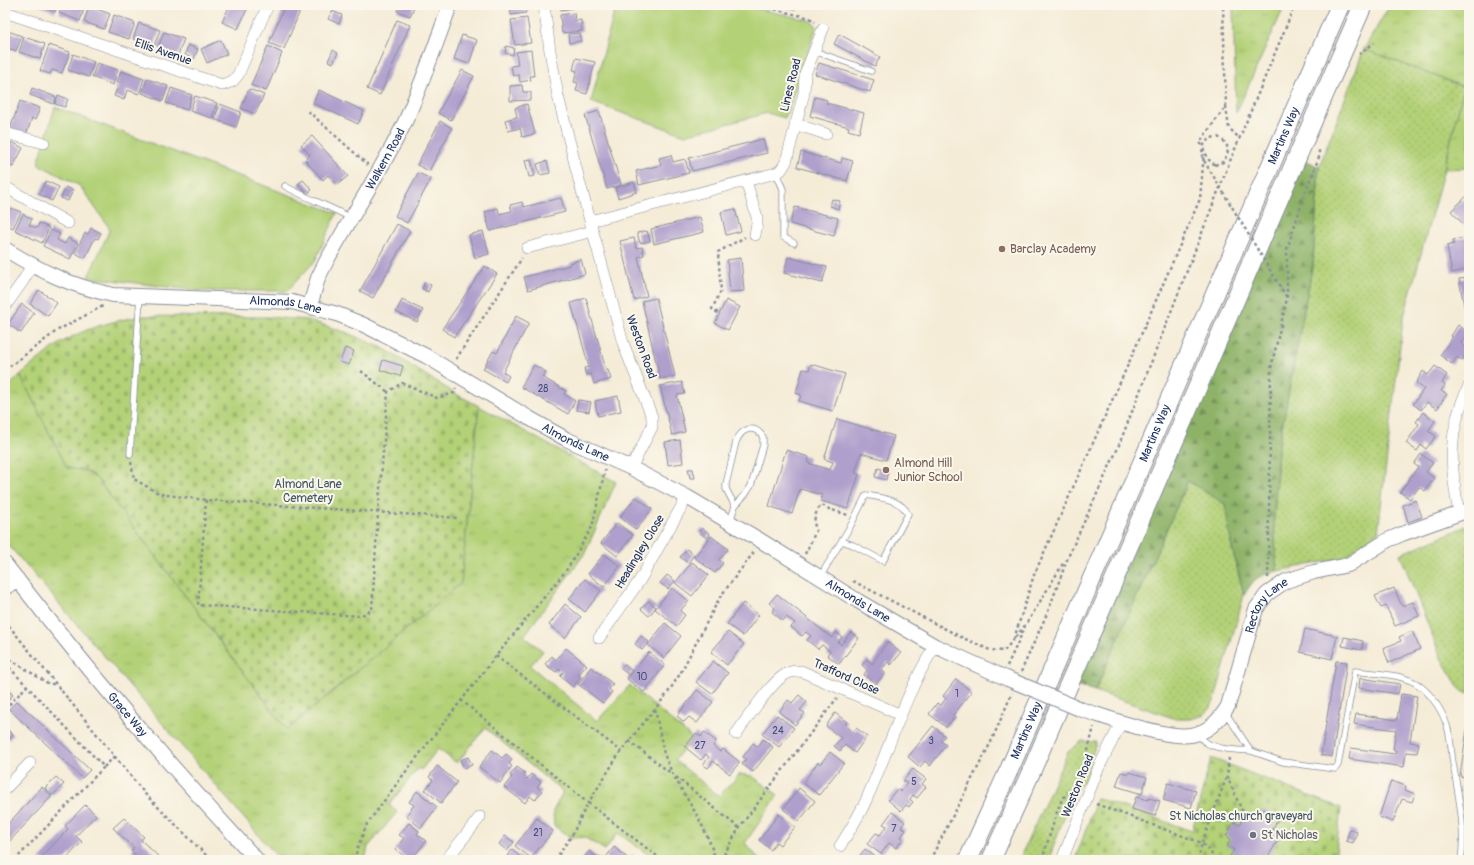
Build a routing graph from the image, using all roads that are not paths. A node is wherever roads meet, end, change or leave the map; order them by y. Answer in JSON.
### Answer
{"nodes":[{"id":1,"x":268,"y":5,"type":"edge"},
{"id":2,"x":450,"y":5,"type":"edge"},
{"id":3,"x":544,"y":5,"type":"edge"},
{"id":4,"x":1340,"y":5,"type":"edge"},
{"id":5,"x":1363,"y":5,"type":"edge"},
{"id":6,"x":5,"y":12,"type":"edge"},
{"id":7,"x":823,"y":29,"type":"road end"},
{"id":8,"x":813,"y":51,"type":"junction"},
{"id":9,"x":871,"y":71,"type":"dead end"},
{"id":10,"x":795,"y":124,"type":"junction"},
{"id":11,"x":5,"y":133,"type":"edge"},
{"id":12,"x":826,"y":134,"type":"dead end"},
{"id":13,"x":44,"y":143,"type":"dead end"},
{"id":14,"x":776,"y":173,"type":"junction"},
{"id":15,"x":746,"y":181,"type":"junction"},
{"id":16,"x":285,"y":186,"type":"dead end"},
{"id":17,"x":5,"y":188,"type":"edge"},
{"id":18,"x":351,"y":218,"type":"junction"},
{"id":19,"x":68,"y":223,"type":"dead end"},
{"id":20,"x":592,"y":226,"type":"junction"},
{"id":21,"x":755,"y":235,"type":"road end"},
{"id":22,"x":794,"y":243,"type":"dead end"},
{"id":23,"x":527,"y":248,"type":"road end"},
{"id":24,"x":5,"y":249,"type":"edge"},
{"id":25,"x":32,"y":265,"type":"junction"},
{"id":26,"x":140,"y":296,"type":"junction"},
{"id":27,"x":5,"y":304,"type":"edge"},
{"id":28,"x":310,"y":306,"type":"junction"},
{"id":29,"x":1469,"y":386,"type":"edge"},
{"id":30,"x":130,"y":454,"type":"road end"},
{"id":31,"x":631,"y":468,"type":"junction"},
{"id":32,"x":687,"y":497,"type":"junction"},
{"id":33,"x":735,"y":506,"type":"junction"},
{"id":34,"x":1464,"y":512,"type":"edge"},
{"id":35,"x":730,"y":522,"type":"junction"},
{"id":36,"x":842,"y":541,"type":"junction"},
{"id":37,"x":5,"y":564,"type":"edge"},
{"id":38,"x":820,"y":578,"type":"junction"},
{"id":39,"x":17,"y":579,"type":"junction"},
{"id":40,"x":5,"y":588,"type":"edge"},
{"id":41,"x":599,"y":638,"type":"dead end"},
{"id":42,"x":935,"y":646,"type":"junction"},
{"id":43,"x":1225,"y":712,"type":"junction"},
{"id":44,"x":901,"y":715,"type":"junction"},
{"id":45,"x":1121,"y":723,"type":"junction"},
{"id":46,"x":736,"y":734,"type":"dead end"},
{"id":47,"x":1198,"y":734,"type":"junction"},
{"id":48,"x":1251,"y":751,"type":"junction"},
{"id":49,"x":30,"y":763,"type":"dead end"},
{"id":50,"x":5,"y":789,"type":"edge"},
{"id":51,"x":480,"y":817,"type":"dead end"},
{"id":52,"x":840,"y":846,"type":"dead end"},
{"id":53,"x":257,"y":860,"type":"edge"},
{"id":54,"x":446,"y":860,"type":"edge"},
{"id":55,"x":968,"y":860,"type":"edge"},
{"id":56,"x":992,"y":860,"type":"edge"},
{"id":57,"x":1062,"y":860,"type":"edge"},
{"id":58,"x":1461,"y":860,"type":"edge"}],
"edges":[{"from":1,"to":6,"type":"street","name":"Ellis Avenue"},
{"from":2,"to":18,"type":"street","name":"Walkern Road"},
{"from":3,"to":20,"type":"street","name":"Weston Road"},
{"from":4,"to":55,"type":"main road","name":"Martins Way"},
{"from":5,"to":56,"type":"main road"},
{"from":7,"to":8,"type":"street","name":"Lines Road"},
{"from":8,"to":9,"type":"lane"},
{"from":8,"to":10,"type":"street","name":"Lines Road"},
{"from":10,"to":12,"type":"street","name":"Lines Road"},
{"from":10,"to":14,"type":"street","name":"Lines Road"},
{"from":11,"to":13,"type":"street"},
{"from":14,"to":15,"type":"street"},
{"from":14,"to":22,"type":"lane"},
{"from":15,"to":20,"type":"street"},
{"from":15,"to":21,"type":"street"},
{"from":16,"to":18,"type":"lane"},
{"from":17,"to":19,"type":"street"},
{"from":18,"to":28,"type":"street","name":"Walkern Road"},
{"from":20,"to":23,"type":"street"},
{"from":20,"to":31,"type":"street","name":"Weston Road"},
{"from":24,"to":25,"type":"street","name":"Almonds Lane"},
{"from":25,"to":26,"type":"street","name":"Almonds Lane"},
{"from":25,"to":27,"type":"street"},
{"from":26,"to":28,"type":"street","name":"Almonds Lane"},
{"from":26,"to":30,"type":"lane"},
{"from":28,"to":31,"type":"street","name":"Almonds Lane"},
{"from":29,"to":34,"type":"street"},
{"from":31,"to":32,"type":"street","name":"Almonds Lane"},
{"from":32,"to":35,"type":"street","name":"Almonds Lane"},
{"from":32,"to":41,"type":"street","name":"Headingley Close"},
{"from":33,"to":33,"type":"lane"},
{"from":33,"to":35,"type":"lane"},
{"from":34,"to":43,"type":"street","name":"Rectory Lane"},
{"from":35,"to":38,"type":"street","name":"Almonds Lane"},
{"from":36,"to":36,"type":"lane"},
{"from":36,"to":38,"type":"lane"},
{"from":37,"to":39,"type":"street","name":"Grace Way"},
{"from":38,"to":42,"type":"street","name":"Almonds Lane"},
{"from":39,"to":40,"type":"street"},
{"from":39,"to":53,"type":"street","name":"Grace Way"},
{"from":42,"to":44,"type":"street"},
{"from":42,"to":45,"type":"street","name":"Almonds Lane","bridge":true},
{"from":43,"to":47,"type":"street","name":"Rectory Lane"},
{"from":43,"to":48,"type":"lane"},
{"from":44,"to":46,"type":"street","name":"Trafford Close"},
{"from":44,"to":52,"type":"street"},
{"from":45,"to":47,"type":"street","name":"Rectory Lane"},
{"from":45,"to":57,"type":"street","name":"Weston Road"},
{"from":47,"to":48,"type":"lane"},
{"from":48,"to":58,"type":"lane"},
{"from":49,"to":50,"type":"street"},
{"from":51,"to":54,"type":"street"}]}
